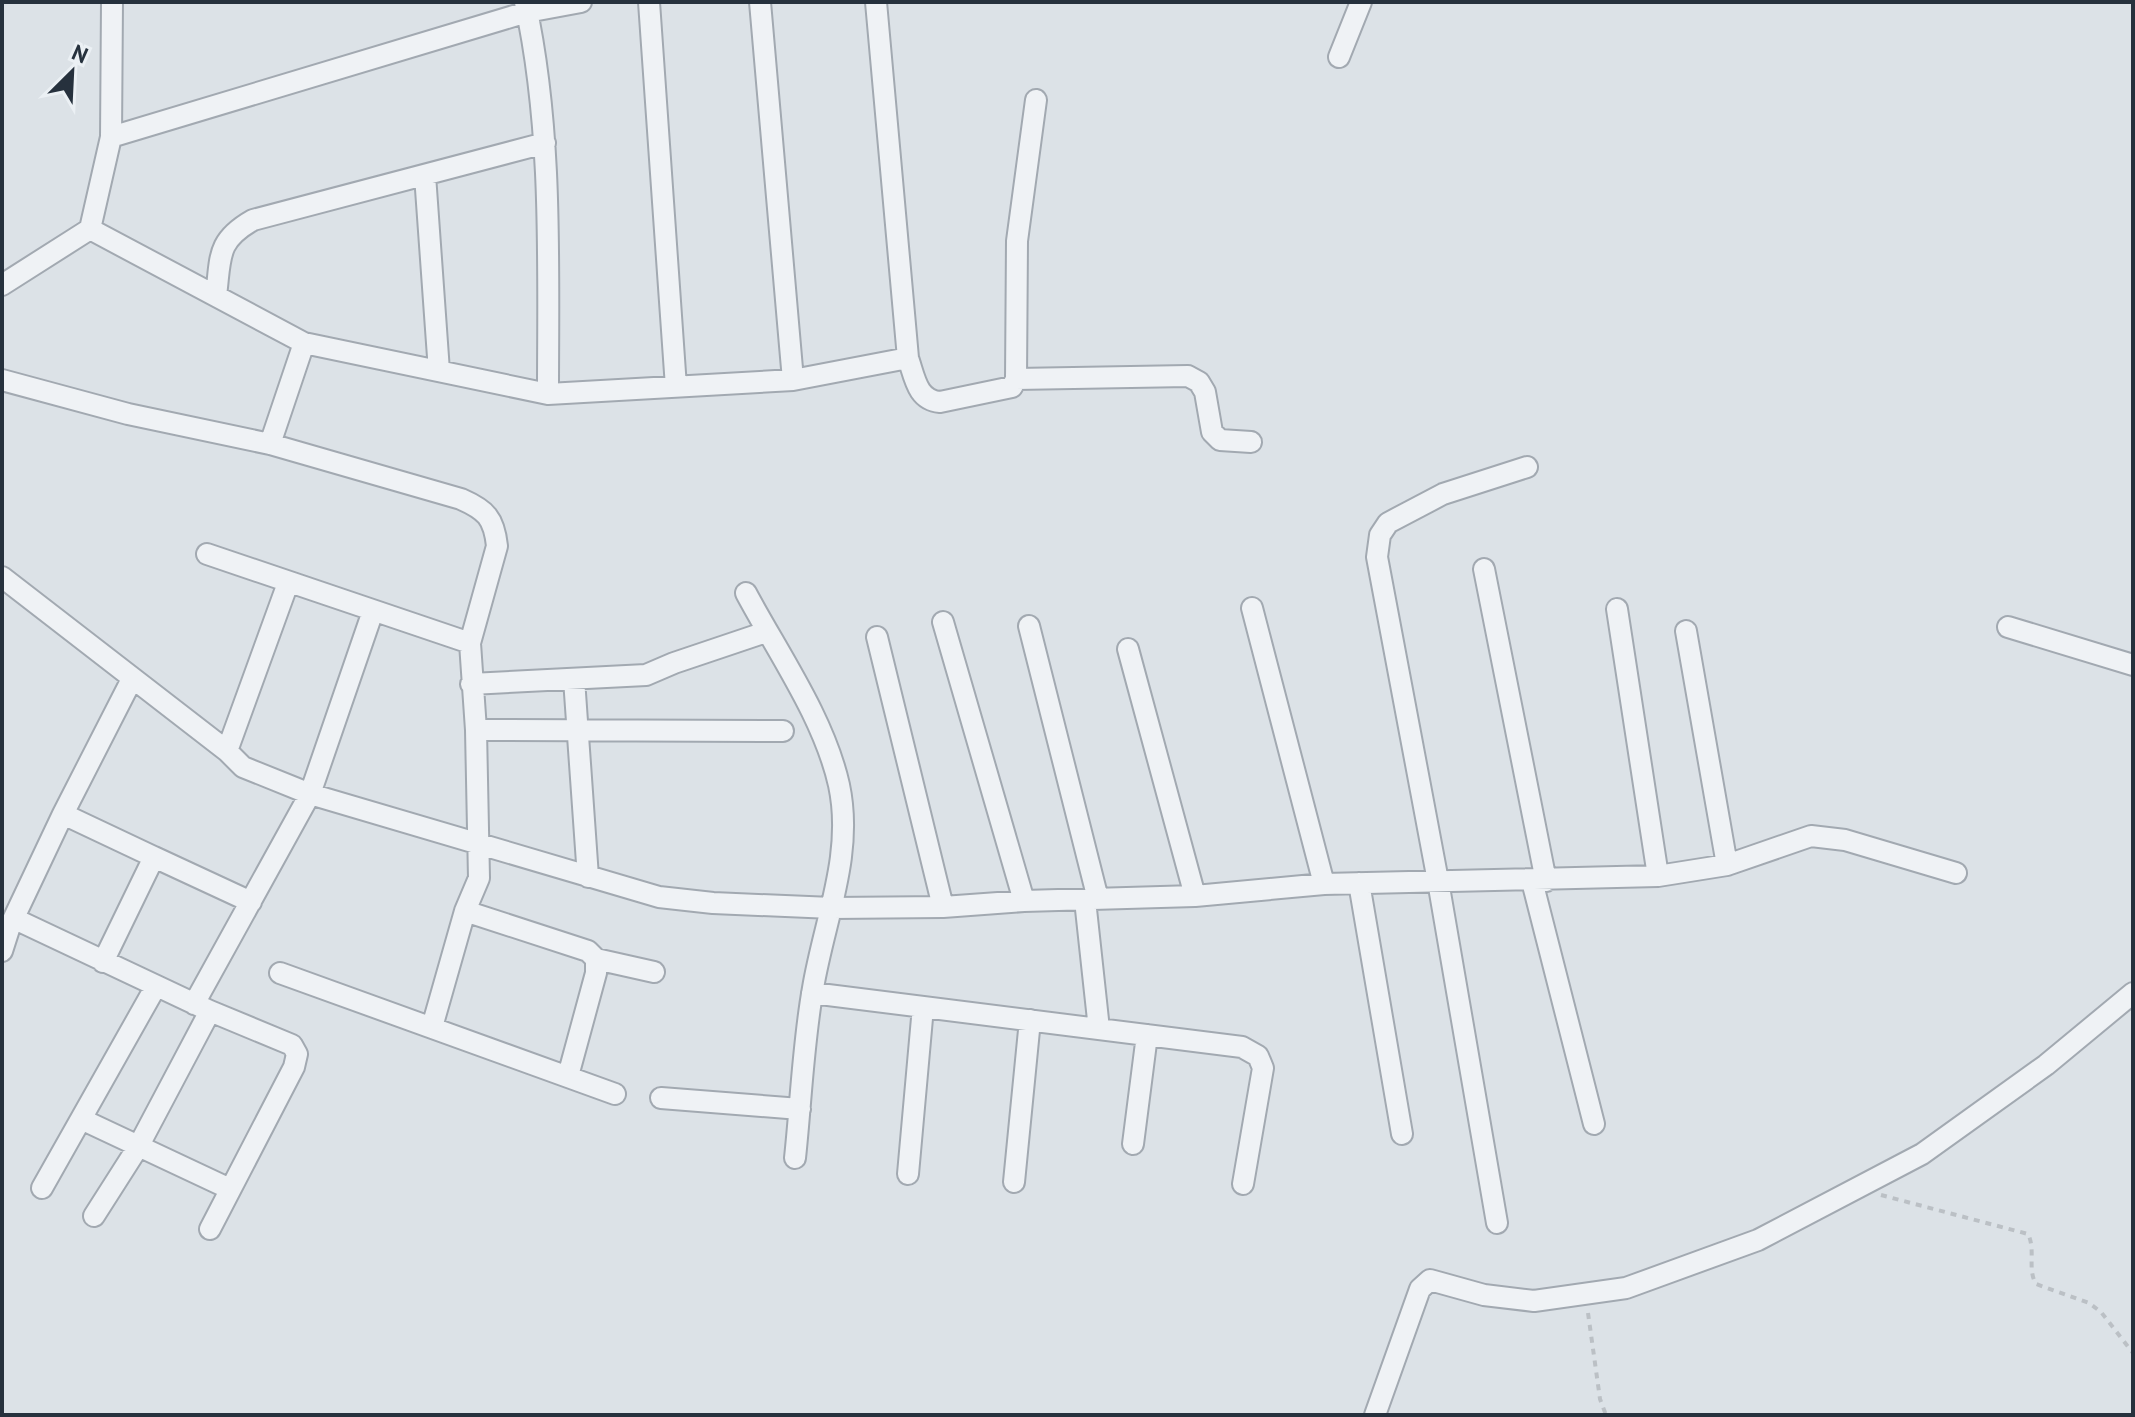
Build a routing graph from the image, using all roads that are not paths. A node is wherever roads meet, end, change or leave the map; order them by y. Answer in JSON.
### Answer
{"nodes":[{"id":1,"x":112,"y":2,"type":"edge"},
{"id":2,"x":581,"y":2,"type":"edge"},
{"id":3,"x":649,"y":2,"type":"edge"},
{"id":4,"x":760,"y":2,"type":"edge"},
{"id":5,"x":876,"y":2,"type":"edge"},
{"id":6,"x":1361,"y":2,"type":"edge"},
{"id":7,"x":526,"y":7,"type":"edge"},
{"id":8,"x":1339,"y":57,"type":"dead end"},
{"id":9,"x":1036,"y":100,"type":"dead end"},
{"id":10,"x":111,"y":137,"type":"junction"},
{"id":11,"x":545,"y":143,"type":"junction"},
{"id":12,"x":425,"y":175,"type":"junction"},
{"id":13,"x":90,"y":229,"type":"junction"},
{"id":14,"x":2,"y":285,"type":"edge"},
{"id":15,"x":216,"y":296,"type":"junction"},
{"id":16,"x":304,"y":343,"type":"junction"},
{"id":17,"x":908,"y":358,"type":"junction"},
{"id":18,"x":439,"y":371,"type":"junction"},
{"id":19,"x":1016,"y":379,"type":"junction"},
{"id":20,"x":2,"y":380,"type":"edge"},
{"id":21,"x":793,"y":380,"type":"junction"},
{"id":22,"x":676,"y":387,"type":"junction"},
{"id":23,"x":548,"y":394,"type":"junction"},
{"id":24,"x":1251,"y":442,"type":"dead end"},
{"id":25,"x":270,"y":444,"type":"junction"},
{"id":26,"x":1527,"y":467,"type":"dead end"},
{"id":27,"x":207,"y":554,"type":"dead end"},
{"id":28,"x":1484,"y":569,"type":"dead end"},
{"id":29,"x":2,"y":577,"type":"edge"},
{"id":30,"x":288,"y":583,"type":"junction"},
{"id":31,"x":746,"y":593,"type":"dead end"},
{"id":32,"x":1252,"y":608,"type":"dead end"},
{"id":33,"x":1617,"y":609,"type":"dead end"},
{"id":34,"x":373,"y":611,"type":"junction"},
{"id":35,"x":943,"y":622,"type":"dead end"},
{"id":36,"x":1029,"y":626,"type":"dead end"},
{"id":37,"x":2008,"y":627,"type":"dead end"},
{"id":38,"x":1686,"y":631,"type":"dead end"},
{"id":39,"x":766,"y":632,"type":"junction"},
{"id":40,"x":877,"y":637,"type":"dead end"},
{"id":41,"x":470,"y":643,"type":"junction"},
{"id":42,"x":1128,"y":649,"type":"dead end"},
{"id":43,"x":2133,"y":665,"type":"edge"},
{"id":44,"x":132,"y":679,"type":"junction"},
{"id":45,"x":574,"y":679,"type":"junction"},
{"id":46,"x":471,"y":684,"type":"junction"},
{"id":47,"x":476,"y":730,"type":"junction"},
{"id":48,"x":578,"y":731,"type":"junction"},
{"id":49,"x":783,"y":731,"type":"dead end"},
{"id":50,"x":227,"y":751,"type":"junction"},
{"id":51,"x":310,"y":794,"type":"junction"},
{"id":52,"x":63,"y":814,"type":"junction"},
{"id":53,"x":476,"y":842,"type":"junction"},
{"id":54,"x":154,"y":857,"type":"junction"},
{"id":55,"x":1727,"y":865,"type":"junction"},
{"id":56,"x":1956,"y":873,"type":"dead end"},
{"id":57,"x":1658,"y":876,"type":"junction"},
{"id":58,"x":588,"y":877,"type":"junction"},
{"id":59,"x":1438,"y":881,"type":"junction"},
{"id":60,"x":1539,"y":881,"type":"junction"},
{"id":61,"x":1359,"y":883,"type":"junction"},
{"id":62,"x":1324,"y":884,"type":"junction"},
{"id":63,"x":1195,"y":896,"type":"junction"},
{"id":64,"x":1092,"y":899,"type":"junction"},
{"id":65,"x":1024,"y":901,"type":"junction"},
{"id":66,"x":251,"y":902,"type":"junction"},
{"id":67,"x":943,"y":907,"type":"junction"},
{"id":68,"x":832,"y":908,"type":"junction"},
{"id":69,"x":465,"y":911,"type":"junction"},
{"id":70,"x":13,"y":922,"type":"junction"},
{"id":71,"x":2,"y":951,"type":"edge"},
{"id":72,"x":596,"y":959,"type":"junction"},
{"id":73,"x":103,"y":962,"type":"junction"},
{"id":74,"x":654,"y":972,"type":"dead end"},
{"id":75,"x":280,"y":973,"type":"dead end"},
{"id":76,"x":156,"y":986,"type":"junction"},
{"id":77,"x":812,"y":993,"type":"junction"},
{"id":78,"x":2133,"y":993,"type":"edge"},
{"id":79,"x":202,"y":1007,"type":"junction"},
{"id":80,"x":923,"y":1007,"type":"junction"},
{"id":81,"x":1030,"y":1020,"type":"junction"},
{"id":82,"x":432,"y":1027,"type":"junction"},
{"id":83,"x":1099,"y":1029,"type":"junction"},
{"id":84,"x":1147,"y":1035,"type":"junction"},
{"id":85,"x":568,"y":1076,"type":"junction"},
{"id":86,"x":615,"y":1094,"type":"dead end"},
{"id":87,"x":661,"y":1098,"type":"dead end"},
{"id":88,"x":800,"y":1109,"type":"junction"},
{"id":89,"x":81,"y":1119,"type":"junction"},
{"id":90,"x":1594,"y":1124,"type":"dead end"},
{"id":91,"x":1402,"y":1134,"type":"dead end"},
{"id":92,"x":1133,"y":1144,"type":"dead end"},
{"id":93,"x":138,"y":1147,"type":"junction"},
{"id":94,"x":795,"y":1158,"type":"dead end"},
{"id":95,"x":908,"y":1174,"type":"dead end"},
{"id":96,"x":1014,"y":1182,"type":"dead end"},
{"id":97,"x":1243,"y":1184,"type":"dead end"},
{"id":98,"x":42,"y":1188,"type":"dead end"},
{"id":99,"x":230,"y":1189,"type":"junction"},
{"id":100,"x":94,"y":1216,"type":"dead end"},
{"id":101,"x":1497,"y":1223,"type":"dead end"},
{"id":102,"x":210,"y":1229,"type":"dead end"},
{"id":103,"x":1375,"y":1415,"type":"edge"}],
"edges":[{"from":1,"to":10,"type":"street"},
{"from":2,"to":7,"type":"street"},
{"from":3,"to":22,"type":"street"},
{"from":4,"to":21,"type":"street"},
{"from":5,"to":17,"type":"street"},
{"from":6,"to":8,"type":"street"},
{"from":7,"to":10,"type":"street"},
{"from":7,"to":11,"type":"street"},
{"from":9,"to":19,"type":"street"},
{"from":10,"to":13,"type":"street"},
{"from":11,"to":12,"type":"street"},
{"from":11,"to":23,"type":"street"},
{"from":12,"to":15,"type":"street"},
{"from":12,"to":18,"type":"street"},
{"from":13,"to":14,"type":"street"},
{"from":13,"to":15,"type":"street"},
{"from":15,"to":16,"type":"street"},
{"from":16,"to":18,"type":"street"},
{"from":16,"to":25,"type":"street"},
{"from":17,"to":19,"type":"street"},
{"from":17,"to":21,"type":"street"},
{"from":18,"to":23,"type":"street"},
{"from":19,"to":24,"type":"street"},
{"from":20,"to":25,"type":"street"},
{"from":21,"to":22,"type":"street"},
{"from":22,"to":23,"type":"street"},
{"from":25,"to":41,"type":"street"},
{"from":26,"to":59,"type":"street"},
{"from":27,"to":30,"type":"street"},
{"from":28,"to":60,"type":"street"},
{"from":29,"to":44,"type":"street"},
{"from":30,"to":34,"type":"street"},
{"from":30,"to":50,"type":"street"},
{"from":31,"to":39,"type":"street"},
{"from":32,"to":62,"type":"street"},
{"from":33,"to":57,"type":"street"},
{"from":34,"to":41,"type":"street"},
{"from":34,"to":51,"type":"street"},
{"from":35,"to":65,"type":"street"},
{"from":36,"to":64,"type":"street"},
{"from":37,"to":43,"type":"street"},
{"from":38,"to":55,"type":"street"},
{"from":39,"to":45,"type":"street"},
{"from":39,"to":68,"type":"street"},
{"from":40,"to":67,"type":"street"},
{"from":41,"to":46,"type":"street"},
{"from":42,"to":63,"type":"street"},
{"from":44,"to":50,"type":"street"},
{"from":44,"to":52,"type":"street"},
{"from":45,"to":46,"type":"street"},
{"from":45,"to":48,"type":"street"},
{"from":46,"to":47,"type":"street"},
{"from":47,"to":48,"type":"street"},
{"from":47,"to":53,"type":"street"},
{"from":48,"to":49,"type":"street"},
{"from":48,"to":58,"type":"street"},
{"from":50,"to":51,"type":"street"},
{"from":51,"to":53,"type":"street"},
{"from":51,"to":66,"type":"street"},
{"from":52,"to":54,"type":"street"},
{"from":52,"to":70,"type":"street"},
{"from":53,"to":58,"type":"street"},
{"from":53,"to":69,"type":"street"},
{"from":54,"to":66,"type":"street"},
{"from":54,"to":73,"type":"street"},
{"from":55,"to":56,"type":"street"},
{"from":55,"to":57,"type":"street"},
{"from":57,"to":60,"type":"street"},
{"from":58,"to":68,"type":"street"},
{"from":59,"to":60,"type":"street"},
{"from":59,"to":61,"type":"street"},
{"from":59,"to":101,"type":"street"},
{"from":60,"to":90,"type":"street"},
{"from":61,"to":62,"type":"street"},
{"from":61,"to":91,"type":"street"},
{"from":62,"to":63,"type":"street"},
{"from":63,"to":64,"type":"street"},
{"from":64,"to":65,"type":"street"},
{"from":64,"to":83,"type":"street"},
{"from":65,"to":67,"type":"street"},
{"from":66,"to":79,"type":"street"},
{"from":67,"to":68,"type":"street"},
{"from":68,"to":77,"type":"street"},
{"from":69,"to":72,"type":"street"},
{"from":69,"to":82,"type":"street"},
{"from":70,"to":71,"type":"street"},
{"from":70,"to":73,"type":"street"},
{"from":72,"to":74,"type":"street"},
{"from":72,"to":85,"type":"street"},
{"from":73,"to":76,"type":"street"},
{"from":75,"to":82,"type":"street"},
{"from":76,"to":79,"type":"street"},
{"from":76,"to":89,"type":"street"},
{"from":77,"to":80,"type":"street"},
{"from":77,"to":88,"type":"street"},
{"from":78,"to":103,"type":"street"},
{"from":79,"to":93,"type":"street"},
{"from":79,"to":99,"type":"street"},
{"from":80,"to":81,"type":"street"},
{"from":80,"to":95,"type":"street"},
{"from":81,"to":83,"type":"street"},
{"from":81,"to":96,"type":"street"},
{"from":82,"to":85,"type":"street"},
{"from":83,"to":84,"type":"street"},
{"from":84,"to":92,"type":"street"},
{"from":84,"to":97,"type":"street"},
{"from":85,"to":86,"type":"street"},
{"from":87,"to":88,"type":"street"},
{"from":88,"to":94,"type":"street"},
{"from":89,"to":93,"type":"street"},
{"from":89,"to":98,"type":"street"},
{"from":93,"to":99,"type":"street"},
{"from":93,"to":100,"type":"street"},
{"from":99,"to":102,"type":"street"}]}
